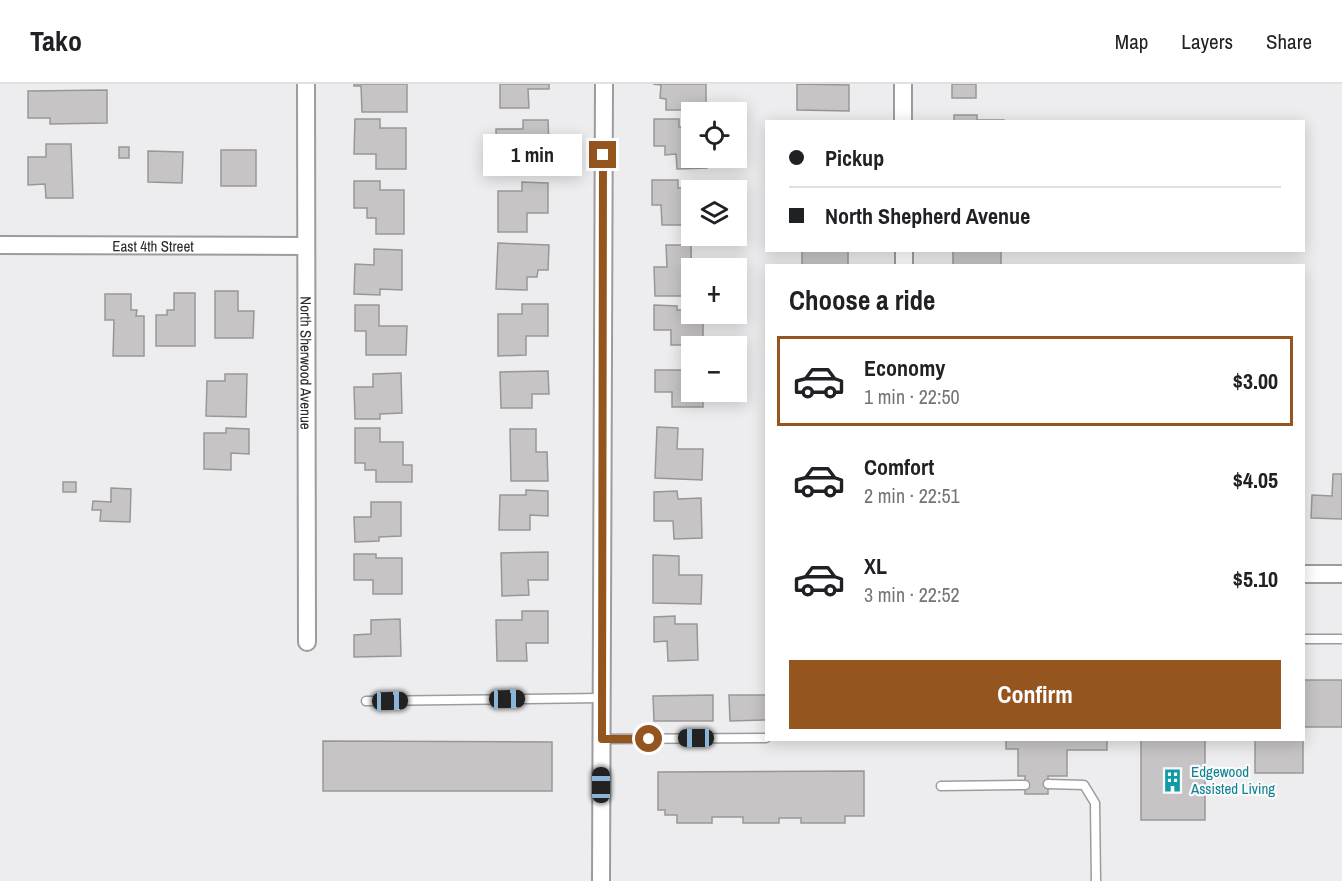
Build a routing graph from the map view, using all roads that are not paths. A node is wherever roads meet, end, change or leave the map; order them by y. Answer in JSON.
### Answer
{"nodes":[{"id":1,"x":306,"y":84,"type":"edge"},
{"id":2,"x":604,"y":84,"type":"edge"},
{"id":3,"x":903,"y":84,"type":"edge"},
{"id":4,"x":903,"y":120,"type":"edge"},
{"id":5,"x":0,"y":245,"type":"edge"},
{"id":6,"x":305,"y":246,"type":"junction"},
{"id":7,"x":1305,"y":574,"type":"edge"},
{"id":8,"x":1342,"y":574,"type":"edge"},
{"id":9,"x":1305,"y":639,"type":"edge"},
{"id":10,"x":1342,"y":639,"type":"edge"},
{"id":11,"x":307,"y":642,"type":"dead end"},
{"id":12,"x":602,"y":698,"type":"junction"},
{"id":13,"x":366,"y":701,"type":"dead end"},
{"id":14,"x":765,"y":738,"type":"edge"},
{"id":15,"x":602,"y":739,"type":"junction"},
{"id":16,"x":1048,"y":783,"type":"dead end"},
{"id":17,"x":1025,"y":784,"type":"dead end"},
{"id":18,"x":941,"y":786,"type":"dead end"},
{"id":19,"x":601,"y":881,"type":"edge"},
{"id":20,"x":1096,"y":881,"type":"edge"}],
"edges":[{"from":1,"to":6,"type":"street","name":"North Sherwood Avenue"},
{"from":2,"to":12,"type":"street"},
{"from":3,"to":4,"type":"street"},
{"from":5,"to":6,"type":"street","name":"East 4th Street"},
{"from":6,"to":11,"type":"street","name":"North Sherwood Avenue"},
{"from":7,"to":8,"type":"street"},
{"from":9,"to":10,"type":"lane"},
{"from":12,"to":13,"type":"lane"},
{"from":12,"to":15,"type":"street"},
{"from":14,"to":15,"type":"lane"},
{"from":15,"to":19,"type":"street"},
{"from":16,"to":20,"type":"lane"},
{"from":17,"to":18,"type":"lane"}]}
